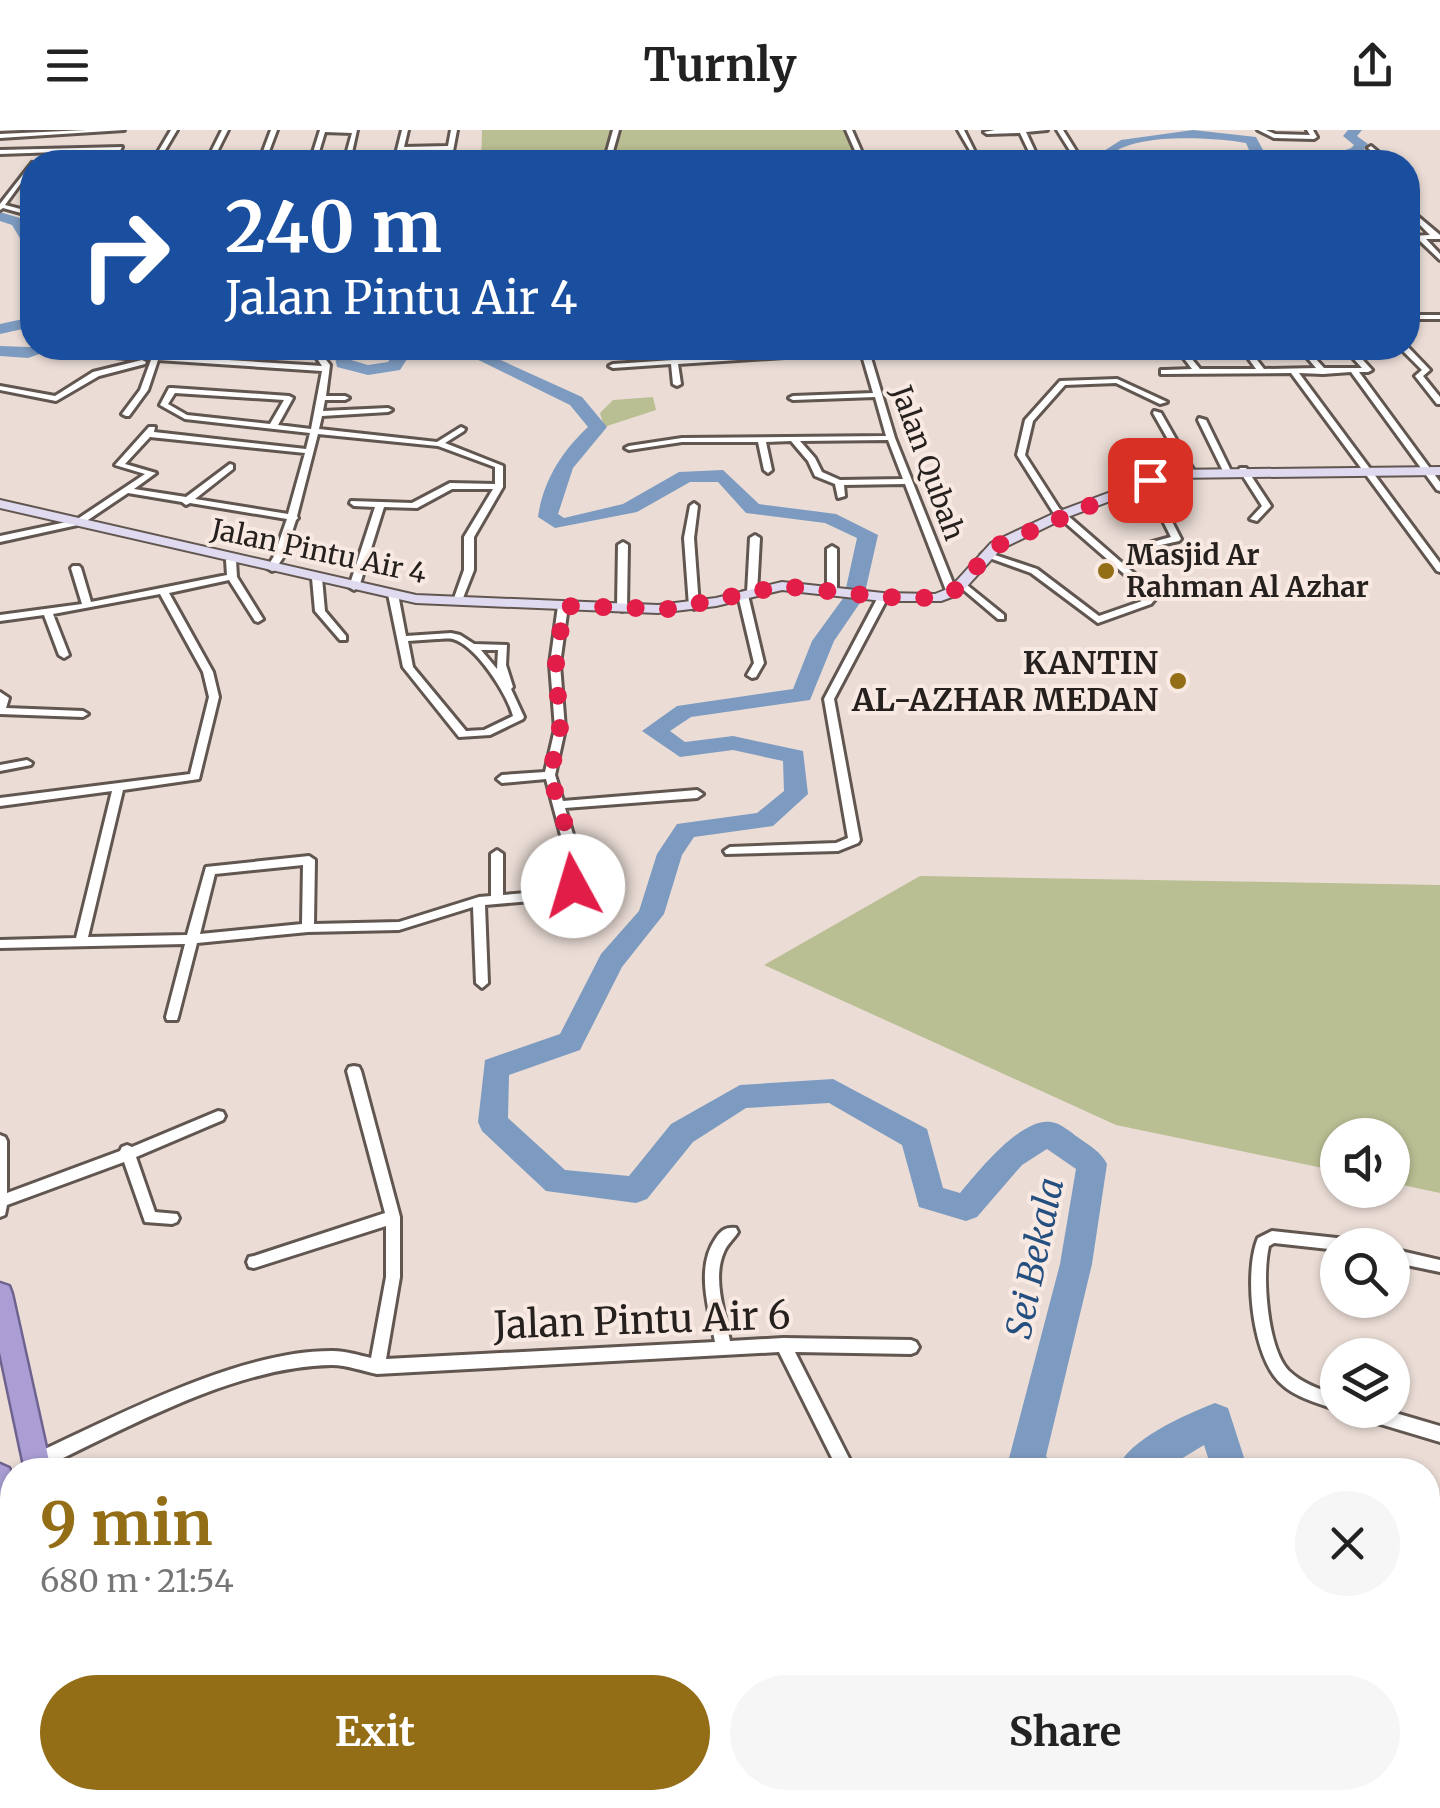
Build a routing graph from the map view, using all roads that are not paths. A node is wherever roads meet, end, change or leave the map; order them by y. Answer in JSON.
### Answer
{"nodes":[{"id":1,"x":66,"y":130,"type":"edge"},
{"id":2,"x":121,"y":130,"type":"edge"},
{"id":3,"x":324,"y":130,"type":"edge"},
{"id":4,"x":405,"y":130,"type":"edge"},
{"id":5,"x":454,"y":130,"type":"edge"},
{"id":6,"x":1044,"y":130,"type":"edge"},
{"id":7,"x":1261,"y":130,"type":"edge"},
{"id":8,"x":1310,"y":130,"type":"edge"},
{"id":9,"x":986,"y":131,"type":"edge"},
{"id":10,"x":1022,"y":131,"type":"edge"},
{"id":11,"x":55,"y":132,"type":"edge"},
{"id":12,"x":0,"y":134,"type":"edge"},
{"id":13,"x":120,"y":148,"type":"joint"},
{"id":14,"x":132,"y":148,"type":"dead end"},
{"id":15,"x":450,"y":148,"type":"joint"},
{"id":16,"x":402,"y":149,"type":"joint"},
{"id":17,"x":85,"y":150,"type":"edge"},
{"id":18,"x":350,"y":150,"type":"edge"},
{"id":19,"x":20,"y":182,"type":"edge"},
{"id":20,"x":2,"y":207,"type":"edge"},
{"id":21,"x":1438,"y":237,"type":"edge"},
{"id":22,"x":1421,"y":238,"type":"joint"},
{"id":23,"x":1440,"y":258,"type":"edge"},
{"id":24,"x":154,"y":360,"type":"junction"},
{"id":25,"x":321,"y":360,"type":"edge"},
{"id":26,"x":701,"y":360,"type":"edge"},
{"id":27,"x":868,"y":360,"type":"edge"},
{"id":28,"x":1189,"y":360,"type":"edge"},
{"id":29,"x":1254,"y":360,"type":"edge"},
{"id":30,"x":1312,"y":360,"type":"edge"},
{"id":31,"x":1359,"y":360,"type":"edge"},
{"id":32,"x":1416,"y":360,"type":"edge"},
{"id":33,"x":674,"y":362,"type":"junction"},
{"id":34,"x":613,"y":366,"type":"dead end"},
{"id":35,"x":326,"y":369,"type":"junction"},
{"id":36,"x":1164,"y":372,"type":"dead end"},
{"id":37,"x":1198,"y":372,"type":"junction"},
{"id":38,"x":1263,"y":372,"type":"junction"},
{"id":39,"x":1294,"y":372,"type":"junction"},
{"id":40,"x":1323,"y":372,"type":"junction"},
{"id":41,"x":1354,"y":372,"type":"junction"},
{"id":42,"x":677,"y":384,"type":"dead end"},
{"id":43,"x":0,"y":388,"type":"edge"},
{"id":44,"x":877,"y":394,"type":"junction"},
{"id":45,"x":289,"y":398,"type":"junction"},
{"id":46,"x":302,"y":398,"type":"dead end"},
{"id":47,"x":322,"y":398,"type":"junction"},
{"id":48,"x":345,"y":398,"type":"dead end"},
{"id":49,"x":794,"y":398,"type":"dead end"},
{"id":50,"x":1163,"y":402,"type":"dead end"},
{"id":51,"x":1440,"y":402,"type":"edge"},
{"id":52,"x":388,"y":410,"type":"dead end"},
{"id":53,"x":1156,"y":413,"type":"dead end"},
{"id":54,"x":126,"y":414,"type":"dead end"},
{"id":55,"x":317,"y":414,"type":"junction"},
{"id":56,"x":1202,"y":420,"type":"dead end"},
{"id":57,"x":273,"y":426,"type":"junction"},
{"id":58,"x":461,"y":429,"type":"dead end"},
{"id":59,"x":311,"y":432,"type":"junction"},
{"id":60,"x":891,"y":438,"type":"junction"},
{"id":61,"x":792,"y":439,"type":"junction"},
{"id":62,"x":762,"y":440,"type":"junction"},
{"id":63,"x":439,"y":444,"type":"junction"},
{"id":64,"x":629,"y":448,"type":"dead end"},
{"id":65,"x":306,"y":451,"type":"junction"},
{"id":66,"x":230,"y":467,"type":"dead end"},
{"id":67,"x":768,"y":470,"type":"dead end"},
{"id":68,"x":1227,"y":470,"type":"junction"},
{"id":69,"x":1243,"y":470,"type":"junction"},
{"id":70,"x":1190,"y":471,"type":"junction"},
{"id":71,"x":1366,"y":471,"type":"junction"},
{"id":72,"x":1434,"y":471,"type":"edge"},
{"id":73,"x":907,"y":481,"type":"junction"},
{"id":74,"x":1147,"y":481,"type":"junction"},
{"id":75,"x":839,"y":484,"type":"junction"},
{"id":76,"x":499,"y":487,"type":"junction"},
{"id":77,"x":1440,"y":488,"type":"edge"},
{"id":78,"x":126,"y":490,"type":"junction"},
{"id":79,"x":840,"y":496,"type":"dead end"},
{"id":80,"x":186,"y":502,"type":"junction"},
{"id":81,"x":354,"y":503,"type":"dead end"},
{"id":82,"x":0,"y":504,"type":"edge"},
{"id":83,"x":380,"y":506,"type":"junction"},
{"id":84,"x":694,"y":506,"type":"dead end"},
{"id":85,"x":1061,"y":515,"type":"junction"},
{"id":86,"x":294,"y":518,"type":"junction"},
{"id":87,"x":1254,"y":520,"type":"dead end"},
{"id":88,"x":79,"y":522,"type":"junction"},
{"id":89,"x":755,"y":538,"type":"dead end"},
{"id":90,"x":0,"y":539,"type":"edge"},
{"id":91,"x":1147,"y":544,"type":"dead end"},
{"id":92,"x":623,"y":546,"type":"dead end"},
{"id":93,"x":832,"y":549,"type":"dead end"},
{"id":94,"x":986,"y":555,"type":"junction"},
{"id":95,"x":231,"y":560,"type":"junction"},
{"id":96,"x":76,"y":568,"type":"dead end"},
{"id":97,"x":272,"y":568,"type":"junction"},
{"id":98,"x":1440,"y":569,"type":"edge"},
{"id":99,"x":232,"y":577,"type":"junction"},
{"id":100,"x":318,"y":578,"type":"junction"},
{"id":101,"x":354,"y":588,"type":"junction"},
{"id":102,"x":957,"y":588,"type":"junction"},
{"id":103,"x":834,"y":590,"type":"junction"},
{"id":104,"x":163,"y":592,"type":"junction"},
{"id":105,"x":393,"y":594,"type":"junction"},
{"id":106,"x":747,"y":594,"type":"junction"},
{"id":107,"x":876,"y":597,"type":"junction"},
{"id":108,"x":458,"y":601,"type":"junction"},
{"id":109,"x":88,"y":606,"type":"junction"},
{"id":110,"x":564,"y":606,"type":"junction"},
{"id":111,"x":694,"y":606,"type":"junction"},
{"id":112,"x":622,"y":608,"type":"junction"},
{"id":113,"x":47,"y":611,"type":"junction"},
{"id":114,"x":1001,"y":617,"type":"dead end"},
{"id":115,"x":0,"y":618,"type":"edge"},
{"id":116,"x":258,"y":618,"type":"dead end"},
{"id":117,"x":342,"y":638,"type":"dead end"},
{"id":118,"x":402,"y":639,"type":"junction"},
{"id":119,"x":472,"y":647,"type":"junction"},
{"id":120,"x":64,"y":655,"type":"dead end"},
{"id":121,"x":752,"y":675,"type":"dead end"},
{"id":122,"x":510,"y":694,"type":"junction"},
{"id":123,"x":0,"y":695,"type":"edge"},
{"id":124,"x":0,"y":710,"type":"edge"},
{"id":125,"x":83,"y":714,"type":"dead end"},
{"id":126,"x":27,"y":763,"type":"dead end"},
{"id":127,"x":0,"y":768,"type":"edge"},
{"id":128,"x":550,"y":775,"type":"junction"},
{"id":129,"x":502,"y":778,"type":"dead end"},
{"id":130,"x":118,"y":789,"type":"junction"},
{"id":131,"x":697,"y":794,"type":"dead end"},
{"id":132,"x":0,"y":802,"type":"edge"},
{"id":133,"x":557,"y":805,"type":"junction"},
{"id":134,"x":730,"y":850,"type":"dead end"},
{"id":135,"x":497,"y":854,"type":"dead end"},
{"id":136,"x":497,"y":898,"type":"junction"},
{"id":137,"x":479,"y":901,"type":"junction"},
{"id":138,"x":308,"y":928,"type":"junction"},
{"id":139,"x":191,"y":939,"type":"junction"},
{"id":140,"x":80,"y":942,"type":"junction"},
{"id":141,"x":0,"y":944,"type":"edge"},
{"id":142,"x":482,"y":983,"type":"dead end"},
{"id":143,"x":172,"y":1017,"type":"dead end"},
{"id":144,"x":354,"y":1071,"type":"dead end"},
{"id":145,"x":218,"y":1116,"type":"dead end"},
{"id":146,"x":0,"y":1141,"type":"edge"},
{"id":147,"x":127,"y":1151,"type":"junction"},
{"id":148,"x":0,"y":1202,"type":"edge"},
{"id":149,"x":0,"y":1211,"type":"edge"},
{"id":150,"x":393,"y":1217,"type":"junction"},
{"id":151,"x":172,"y":1218,"type":"dead end"},
{"id":152,"x":732,"y":1232,"type":"dead end"},
{"id":153,"x":1320,"y":1242,"type":"edge"},
{"id":154,"x":1410,"y":1259,"type":"edge"},
{"id":155,"x":254,"y":1262,"type":"dead end"},
{"id":156,"x":1440,"y":1266,"type":"edge"},
{"id":157,"x":0,"y":1294,"type":"edge"},
{"id":158,"x":783,"y":1345,"type":"junction"},
{"id":159,"x":724,"y":1348,"type":"junction"},
{"id":160,"x":911,"y":1348,"type":"dead end"},
{"id":161,"x":376,"y":1368,"type":"junction"},
{"id":162,"x":1320,"y":1395,"type":"edge"},
{"id":163,"x":1410,"y":1425,"type":"edge"},
{"id":164,"x":1440,"y":1434,"type":"edge"},
{"id":165,"x":35,"y":1458,"type":"edge"},
{"id":166,"x":53,"y":1458,"type":"edge"},
{"id":167,"x":841,"y":1458,"type":"edge"}],
"edges":[{"from":1,"to":11,"type":"street"},
{"from":2,"to":11,"type":"street"},
{"from":3,"to":18,"type":"street"},
{"from":4,"to":16,"type":"street"},
{"from":5,"to":15,"type":"street"},
{"from":6,"to":10,"type":"street"},
{"from":7,"to":8,"type":"street"},
{"from":9,"to":10,"type":"street"},
{"from":11,"to":12,"type":"street"},
{"from":13,"to":14,"type":"street"},
{"from":13,"to":17,"type":"street"},
{"from":15,"to":16,"type":"street"},
{"from":19,"to":20,"type":"street"},
{"from":21,"to":22,"type":"street"},
{"from":22,"to":23,"type":"street"},
{"from":24,"to":35,"type":"street"},
{"from":24,"to":43,"type":"street"},
{"from":24,"to":54,"type":"street"},
{"from":25,"to":35,"type":"street"},
{"from":26,"to":33,"type":"street"},
{"from":27,"to":44,"type":"street","name":"Jalan Qubah"},
{"from":28,"to":37,"type":"street"},
{"from":29,"to":38,"type":"street"},
{"from":30,"to":40,"type":"street"},
{"from":31,"to":41,"type":"street"},
{"from":32,"to":51,"type":"street"},
{"from":33,"to":34,"type":"street"},
{"from":33,"to":42,"type":"street"},
{"from":35,"to":47,"type":"street"},
{"from":36,"to":37,"type":"street"},
{"from":37,"to":38,"type":"street"},
{"from":38,"to":39,"type":"street"},
{"from":39,"to":40,"type":"street"},
{"from":39,"to":71,"type":"street"},
{"from":40,"to":41,"type":"street"},
{"from":41,"to":72,"type":"street"},
{"from":44,"to":49,"type":"street"},
{"from":44,"to":60,"type":"street","name":"Jalan Qubah"},
{"from":45,"to":46,"type":"street"},
{"from":45,"to":57,"type":"street"},
{"from":45,"to":57,"type":"street"},
{"from":47,"to":48,"type":"street"},
{"from":47,"to":55,"type":"street"},
{"from":50,"to":85,"type":"street"},
{"from":52,"to":55,"type":"street"},
{"from":53,"to":70,"type":"street"},
{"from":55,"to":59,"type":"street"},
{"from":56,"to":68,"type":"street"},
{"from":57,"to":59,"type":"street"},
{"from":58,"to":63,"type":"street"},
{"from":59,"to":63,"type":"street"},
{"from":59,"to":65,"type":"street"},
{"from":60,"to":61,"type":"street"},
{"from":60,"to":73,"type":"street","name":"Jalan Qubah"},
{"from":61,"to":62,"type":"street"},
{"from":61,"to":75,"type":"street"},
{"from":62,"to":64,"type":"street"},
{"from":62,"to":67,"type":"street"},
{"from":63,"to":76,"type":"street"},
{"from":65,"to":78,"type":"street"},
{"from":65,"to":86,"type":"street"},
{"from":66,"to":80,"type":"street"},
{"from":68,"to":69,"type":"main road"},
{"from":68,"to":70,"type":"main road"},
{"from":69,"to":71,"type":"main road"},
{"from":69,"to":87,"type":"street"},
{"from":70,"to":74,"type":"main road"},
{"from":71,"to":72,"type":"main road"},
{"from":71,"to":98,"type":"street"},
{"from":72,"to":77,"type":"street"},
{"from":73,"to":75,"type":"street"},
{"from":73,"to":102,"type":"street","name":"Jalan Qubah"},
{"from":74,"to":85,"type":"main road"},
{"from":74,"to":91,"type":"street"},
{"from":75,"to":79,"type":"street"},
{"from":76,"to":83,"type":"street"},
{"from":76,"to":108,"type":"street"},
{"from":78,"to":80,"type":"street"},
{"from":78,"to":88,"type":"street"},
{"from":80,"to":86,"type":"street"},
{"from":81,"to":83,"type":"street"},
{"from":82,"to":88,"type":"main road","name":"Jalan Pintu Air 4"},
{"from":83,"to":101,"type":"street"},
{"from":84,"to":111,"type":"street"},
{"from":85,"to":94,"type":"main road"},
{"from":85,"to":94,"type":"street"},
{"from":86,"to":97,"type":"street"},
{"from":88,"to":90,"type":"street"},
{"from":88,"to":95,"type":"main road","name":"Jalan Pintu Air 4"},
{"from":89,"to":106,"type":"street"},
{"from":92,"to":112,"type":"street"},
{"from":93,"to":103,"type":"street"},
{"from":94,"to":102,"type":"main road"},
{"from":95,"to":97,"type":"main road","name":"Jalan Pintu Air 4"},
{"from":95,"to":99,"type":"street"},
{"from":96,"to":109,"type":"street"},
{"from":97,"to":100,"type":"main road","name":"Jalan Pintu Air 4"},
{"from":99,"to":104,"type":"street"},
{"from":99,"to":116,"type":"street"},
{"from":100,"to":101,"type":"main road","name":"Jalan Pintu Air 4"},
{"from":100,"to":117,"type":"street"},
{"from":101,"to":105,"type":"main road","name":"Jalan Pintu Air 4"},
{"from":102,"to":107,"type":"main road","name":"Jalan Pintu Air 4"},
{"from":102,"to":114,"type":"street"},
{"from":103,"to":106,"type":"main road","name":"Jalan Pintu Air 4"},
{"from":103,"to":107,"type":"main road","name":"Jalan Pintu Air 4"},
{"from":104,"to":109,"type":"street"},
{"from":104,"to":130,"type":"street"},
{"from":105,"to":108,"type":"main road","name":"Jalan Pintu Air 4"},
{"from":105,"to":118,"type":"street"},
{"from":106,"to":111,"type":"main road","name":"Jalan Pintu Air 4"},
{"from":106,"to":121,"type":"street"},
{"from":107,"to":134,"type":"street"},
{"from":108,"to":110,"type":"main road","name":"Jalan Pintu Air 4"},
{"from":109,"to":113,"type":"street"},
{"from":110,"to":112,"type":"main road","name":"Jalan Pintu Air 4"},
{"from":110,"to":128,"type":"street"},
{"from":111,"to":112,"type":"main road","name":"Jalan Pintu Air 4"},
{"from":113,"to":115,"type":"street"},
{"from":113,"to":120,"type":"street"},
{"from":118,"to":119,"type":"street"},
{"from":118,"to":122,"type":"street"},
{"from":119,"to":122,"type":"street"},
{"from":119,"to":122,"type":"street"},
{"from":123,"to":124,"type":"street"},
{"from":124,"to":125,"type":"street"},
{"from":126,"to":127,"type":"street"},
{"from":128,"to":129,"type":"street"},
{"from":128,"to":133,"type":"street"},
{"from":130,"to":132,"type":"street"},
{"from":130,"to":140,"type":"street"},
{"from":131,"to":133,"type":"street"},
{"from":133,"to":136,"type":"street"},
{"from":135,"to":136,"type":"street"},
{"from":136,"to":137,"type":"street"},
{"from":137,"to":138,"type":"street"},
{"from":137,"to":142,"type":"street"},
{"from":138,"to":139,"type":"street"},
{"from":138,"to":139,"type":"street"},
{"from":139,"to":140,"type":"street"},
{"from":139,"to":143,"type":"street"},
{"from":140,"to":141,"type":"street"},
{"from":144,"to":150,"type":"street"},
{"from":145,"to":147,"type":"street"},
{"from":146,"to":148,"type":"street"},
{"from":147,"to":148,"type":"street"},
{"from":147,"to":151,"type":"street"},
{"from":148,"to":149,"type":"street"},
{"from":150,"to":155,"type":"street"},
{"from":150,"to":161,"type":"street"},
{"from":152,"to":159,"type":"street"},
{"from":153,"to":162,"type":"street"},
{"from":154,"to":156,"type":"street"},
{"from":157,"to":165,"type":"highway"},
{"from":158,"to":159,"type":"street","name":"Jalan Pintu Air 6"},
{"from":158,"to":160,"type":"street","name":"Jalan Pintu Air 6"},
{"from":158,"to":167,"type":"street"},
{"from":159,"to":161,"type":"street","name":"Jalan Pintu Air 6"},
{"from":161,"to":166,"type":"street","name":"Jalan Pintu Air 6"},
{"from":163,"to":164,"type":"street"}]}
